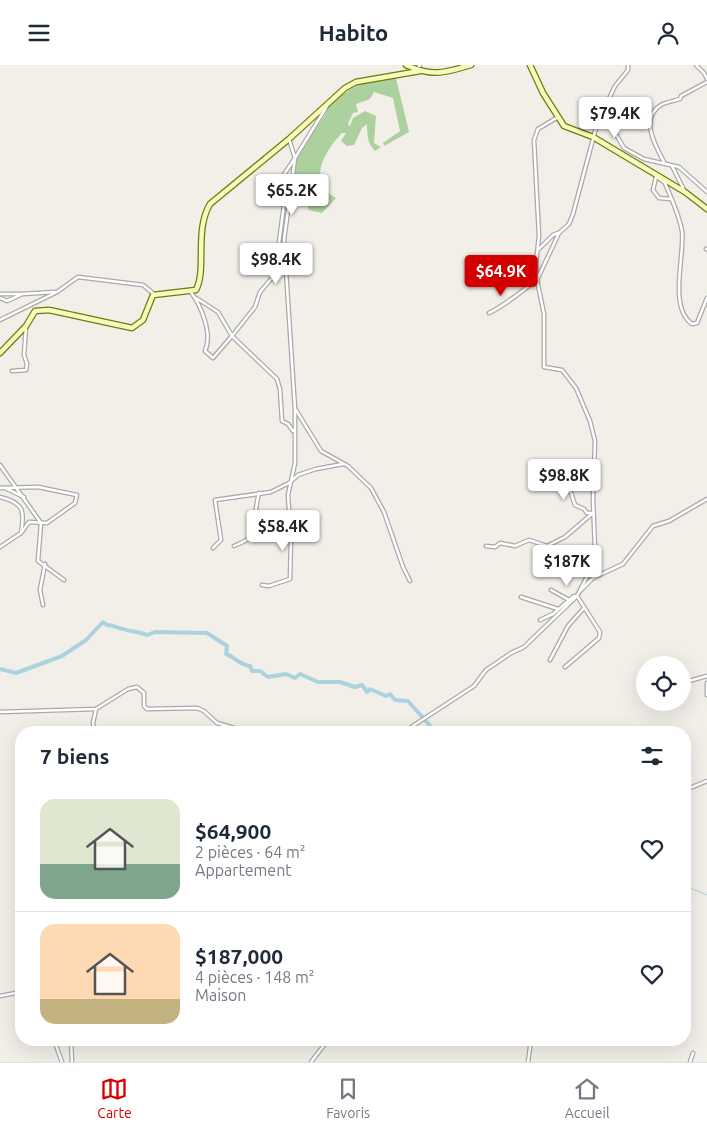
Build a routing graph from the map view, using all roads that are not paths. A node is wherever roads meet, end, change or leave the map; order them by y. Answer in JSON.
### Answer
{"nodes":[{"id":1,"x":406,"y":65,"type":"edge"},
{"id":2,"x":471,"y":65,"type":"edge"},
{"id":3,"x":530,"y":65,"type":"edge"},
{"id":4,"x":628,"y":65,"type":"edge"},
{"id":5,"x":696,"y":65,"type":"edge"},
{"id":6,"x":419,"y":67,"type":"edge"},
{"id":7,"x":707,"y":81,"type":"edge"},
{"id":8,"x":329,"y":103,"type":"junction"},
{"id":9,"x":558,"y":117,"type":"junction"},
{"id":10,"x":597,"y":124,"type":"junction"},
{"id":11,"x":593,"y":137,"type":"junction"},
{"id":12,"x":289,"y":139,"type":"junction"},
{"id":13,"x":295,"y":158,"type":"junction"},
{"id":14,"x":665,"y":162,"type":"junction"},
{"id":15,"x":672,"y":164,"type":"junction"},
{"id":16,"x":657,"y":176,"type":"junction"},
{"id":17,"x":684,"y":192,"type":"junction"},
{"id":18,"x":707,"y":192,"type":"edge"},
{"id":19,"x":671,"y":199,"type":"junction"},
{"id":20,"x":707,"y":209,"type":"edge"},
{"id":21,"x":559,"y":233,"type":"junction"},
{"id":22,"x":537,"y":251,"type":"junction"},
{"id":23,"x":282,"y":266,"type":"junction"},
{"id":24,"x":284,"y":275,"type":"junction"},
{"id":25,"x":537,"y":280,"type":"junction"},
{"id":26,"x":190,"y":291,"type":"junction"},
{"id":27,"x":57,"y":292,"type":"junction"},
{"id":28,"x":22,"y":294,"type":"junction"},
{"id":29,"x":155,"y":294,"type":"junction"},
{"id":30,"x":0,"y":296,"type":"edge"},
{"id":31,"x":195,"y":298,"type":"junction"},
{"id":32,"x":707,"y":299,"type":"edge"},
{"id":33,"x":489,"y":313,"type":"dead end"},
{"id":34,"x":0,"y":320,"type":"edge"},
{"id":35,"x":26,"y":326,"type":"junction"},
{"id":36,"x":232,"y":336,"type":"junction"},
{"id":37,"x":0,"y":353,"type":"edge"},
{"id":38,"x":12,"y":371,"type":"dead end"},
{"id":39,"x":295,"y":409,"type":"junction"},
{"id":40,"x":294,"y":432,"type":"junction"},
{"id":41,"x":345,"y":464,"type":"junction"},
{"id":42,"x":0,"y":465,"type":"edge"},
{"id":43,"x":542,"y":469,"type":"dead end"},
{"id":44,"x":289,"y":483,"type":"junction"},
{"id":45,"x":16,"y":487,"type":"junction"},
{"id":46,"x":0,"y":488,"type":"edge"},
{"id":47,"x":5,"y":488,"type":"junction"},
{"id":48,"x":259,"y":493,"type":"junction"},
{"id":49,"x":0,"y":497,"type":"edge"},
{"id":50,"x":25,"y":498,"type":"junction"},
{"id":51,"x":707,"y":499,"type":"edge"},
{"id":52,"x":593,"y":513,"type":"junction"},
{"id":53,"x":41,"y":523,"type":"junction"},
{"id":54,"x":21,"y":533,"type":"junction"},
{"id":55,"x":292,"y":538,"type":"junction"},
{"id":56,"x":249,"y":539,"type":"junction"},
{"id":57,"x":234,"y":546,"type":"dead end"},
{"id":58,"x":486,"y":546,"type":"dead end"},
{"id":59,"x":0,"y":547,"type":"edge"},
{"id":60,"x":213,"y":548,"type":"dead end"},
{"id":61,"x":44,"y":565,"type":"junction"},
{"id":62,"x":64,"y":580,"type":"dead end"},
{"id":63,"x":410,"y":581,"type":"dead end"},
{"id":64,"x":262,"y":585,"type":"dead end"},
{"id":65,"x":551,"y":589,"type":"dead end"},
{"id":66,"x":577,"y":596,"type":"junction"},
{"id":67,"x":521,"y":597,"type":"dead end"},
{"id":68,"x":569,"y":600,"type":"junction"},
{"id":69,"x":43,"y":605,"type":"dead end"},
{"id":70,"x":584,"y":608,"type":"junction"},
{"id":71,"x":560,"y":609,"type":"junction"},
{"id":72,"x":540,"y":620,"type":"dead end"},
{"id":73,"x":550,"y":661,"type":"dead end"},
{"id":74,"x":566,"y":667,"type":"dead end"},
{"id":75,"x":707,"y":676,"type":"edge"},
{"id":76,"x":691,"y":680,"type":"edge"},
{"id":77,"x":707,"y":683,"type":"edge"},
{"id":78,"x":707,"y":695,"type":"edge"},
{"id":79,"x":96,"y":709,"type":"junction"},
{"id":80,"x":0,"y":712,"type":"edge"},
{"id":81,"x":93,"y":726,"type":"edge"},
{"id":82,"x":228,"y":726,"type":"edge"},
{"id":83,"x":411,"y":726,"type":"edge"},
{"id":84,"x":707,"y":781,"type":"edge"},
{"id":85,"x":691,"y":788,"type":"edge"},
{"id":86,"x":15,"y":993,"type":"edge"},
{"id":87,"x":0,"y":996,"type":"edge"},
{"id":88,"x":56,"y":1046,"type":"edge"},
{"id":89,"x":71,"y":1046,"type":"edge"},
{"id":90,"x":324,"y":1046,"type":"edge"},
{"id":91,"x":529,"y":1046,"type":"edge"},
{"id":92,"x":693,"y":1053,"type":"dead end"},
{"id":93,"x":62,"y":1062,"type":"edge"},
{"id":94,"x":72,"y":1062,"type":"edge"},
{"id":95,"x":312,"y":1062,"type":"edge"},
{"id":96,"x":528,"y":1062,"type":"edge"},
{"id":97,"x":690,"y":1062,"type":"edge"}],
"edges":[{"from":1,"to":6,"type":"street"},
{"from":2,"to":6,"type":"street"},
{"from":3,"to":9,"type":"street"},
{"from":4,"to":10,"type":"street"},
{"from":5,"to":7,"type":"street"},
{"from":6,"to":8,"type":"street"},
{"from":7,"to":14,"type":"street"},
{"from":8,"to":12,"type":"street"},
{"from":8,"to":13,"type":"street"},
{"from":9,"to":11,"type":"street"},
{"from":9,"to":22,"type":"street"},
{"from":10,"to":11,"type":"street"},
{"from":10,"to":14,"type":"street"},
{"from":11,"to":16,"type":"street"},
{"from":11,"to":21,"type":"street"},
{"from":12,"to":13,"type":"street"},
{"from":12,"to":26,"type":"street"},
{"from":13,"to":23,"type":"street"},
{"from":13,"to":24,"type":"street"},
{"from":14,"to":15,"type":"street"},
{"from":15,"to":17,"type":"street"},
{"from":15,"to":18,"type":"street"},
{"from":16,"to":17,"type":"street"},
{"from":16,"to":19,"type":"street"},
{"from":16,"to":19,"type":"street"},
{"from":17,"to":20,"type":"street"},
{"from":19,"to":32,"type":"street"},
{"from":21,"to":22,"type":"street"},
{"from":21,"to":25,"type":"street"},
{"from":22,"to":25,"type":"street"},
{"from":23,"to":24,"type":"street"},
{"from":23,"to":36,"type":"street"},
{"from":24,"to":39,"type":"street"},
{"from":25,"to":33,"type":"street"},
{"from":25,"to":52,"type":"street"},
{"from":26,"to":29,"type":"street"},
{"from":26,"to":31,"type":"street"},
{"from":27,"to":28,"type":"street"},
{"from":27,"to":29,"type":"street"},
{"from":27,"to":34,"type":"street"},
{"from":28,"to":30,"type":"street"},
{"from":28,"to":30,"type":"street"},
{"from":29,"to":35,"type":"street"},
{"from":31,"to":36,"type":"street"},
{"from":31,"to":36,"type":"street"},
{"from":35,"to":37,"type":"street"},
{"from":35,"to":38,"type":"street"},
{"from":36,"to":40,"type":"street"},
{"from":39,"to":40,"type":"street"},
{"from":39,"to":41,"type":"street"},
{"from":40,"to":44,"type":"street"},
{"from":41,"to":44,"type":"street"},
{"from":41,"to":63,"type":"street"},
{"from":42,"to":45,"type":"street"},
{"from":43,"to":52,"type":"street"},
{"from":44,"to":48,"type":"street"},
{"from":44,"to":55,"type":"street"},
{"from":45,"to":47,"type":"street"},
{"from":45,"to":50,"type":"street"},
{"from":45,"to":53,"type":"street"},
{"from":46,"to":47,"type":"street"},
{"from":47,"to":50,"type":"street"},
{"from":48,"to":56,"type":"street"},
{"from":48,"to":60,"type":"street"},
{"from":49,"to":54,"type":"street"},
{"from":50,"to":53,"type":"street"},
{"from":51,"to":66,"type":"street"},
{"from":52,"to":58,"type":"street"},
{"from":52,"to":66,"type":"street"},
{"from":53,"to":54,"type":"street"},
{"from":53,"to":61,"type":"street"},
{"from":54,"to":59,"type":"street"},
{"from":55,"to":56,"type":"street"},
{"from":55,"to":64,"type":"street"},
{"from":56,"to":57,"type":"street"},
{"from":61,"to":62,"type":"street"},
{"from":61,"to":69,"type":"street"},
{"from":65,"to":68,"type":"street"},
{"from":66,"to":68,"type":"street"},
{"from":66,"to":70,"type":"street"},
{"from":66,"to":83,"type":"street"},
{"from":67,"to":71,"type":"street"},
{"from":68,"to":71,"type":"street"},
{"from":70,"to":73,"type":"street"},
{"from":70,"to":74,"type":"street"},
{"from":71,"to":72,"type":"street"},
{"from":75,"to":76,"type":"street"},
{"from":77,"to":78,"type":"street"},
{"from":79,"to":80,"type":"street"},
{"from":79,"to":81,"type":"street"},
{"from":79,"to":82,"type":"street"},
{"from":84,"to":85,"type":"street"},
{"from":86,"to":87,"type":"street"},
{"from":88,"to":93,"type":"street"},
{"from":89,"to":94,"type":"street"},
{"from":90,"to":95,"type":"street"},
{"from":91,"to":96,"type":"street"},
{"from":92,"to":97,"type":"street"}]}
